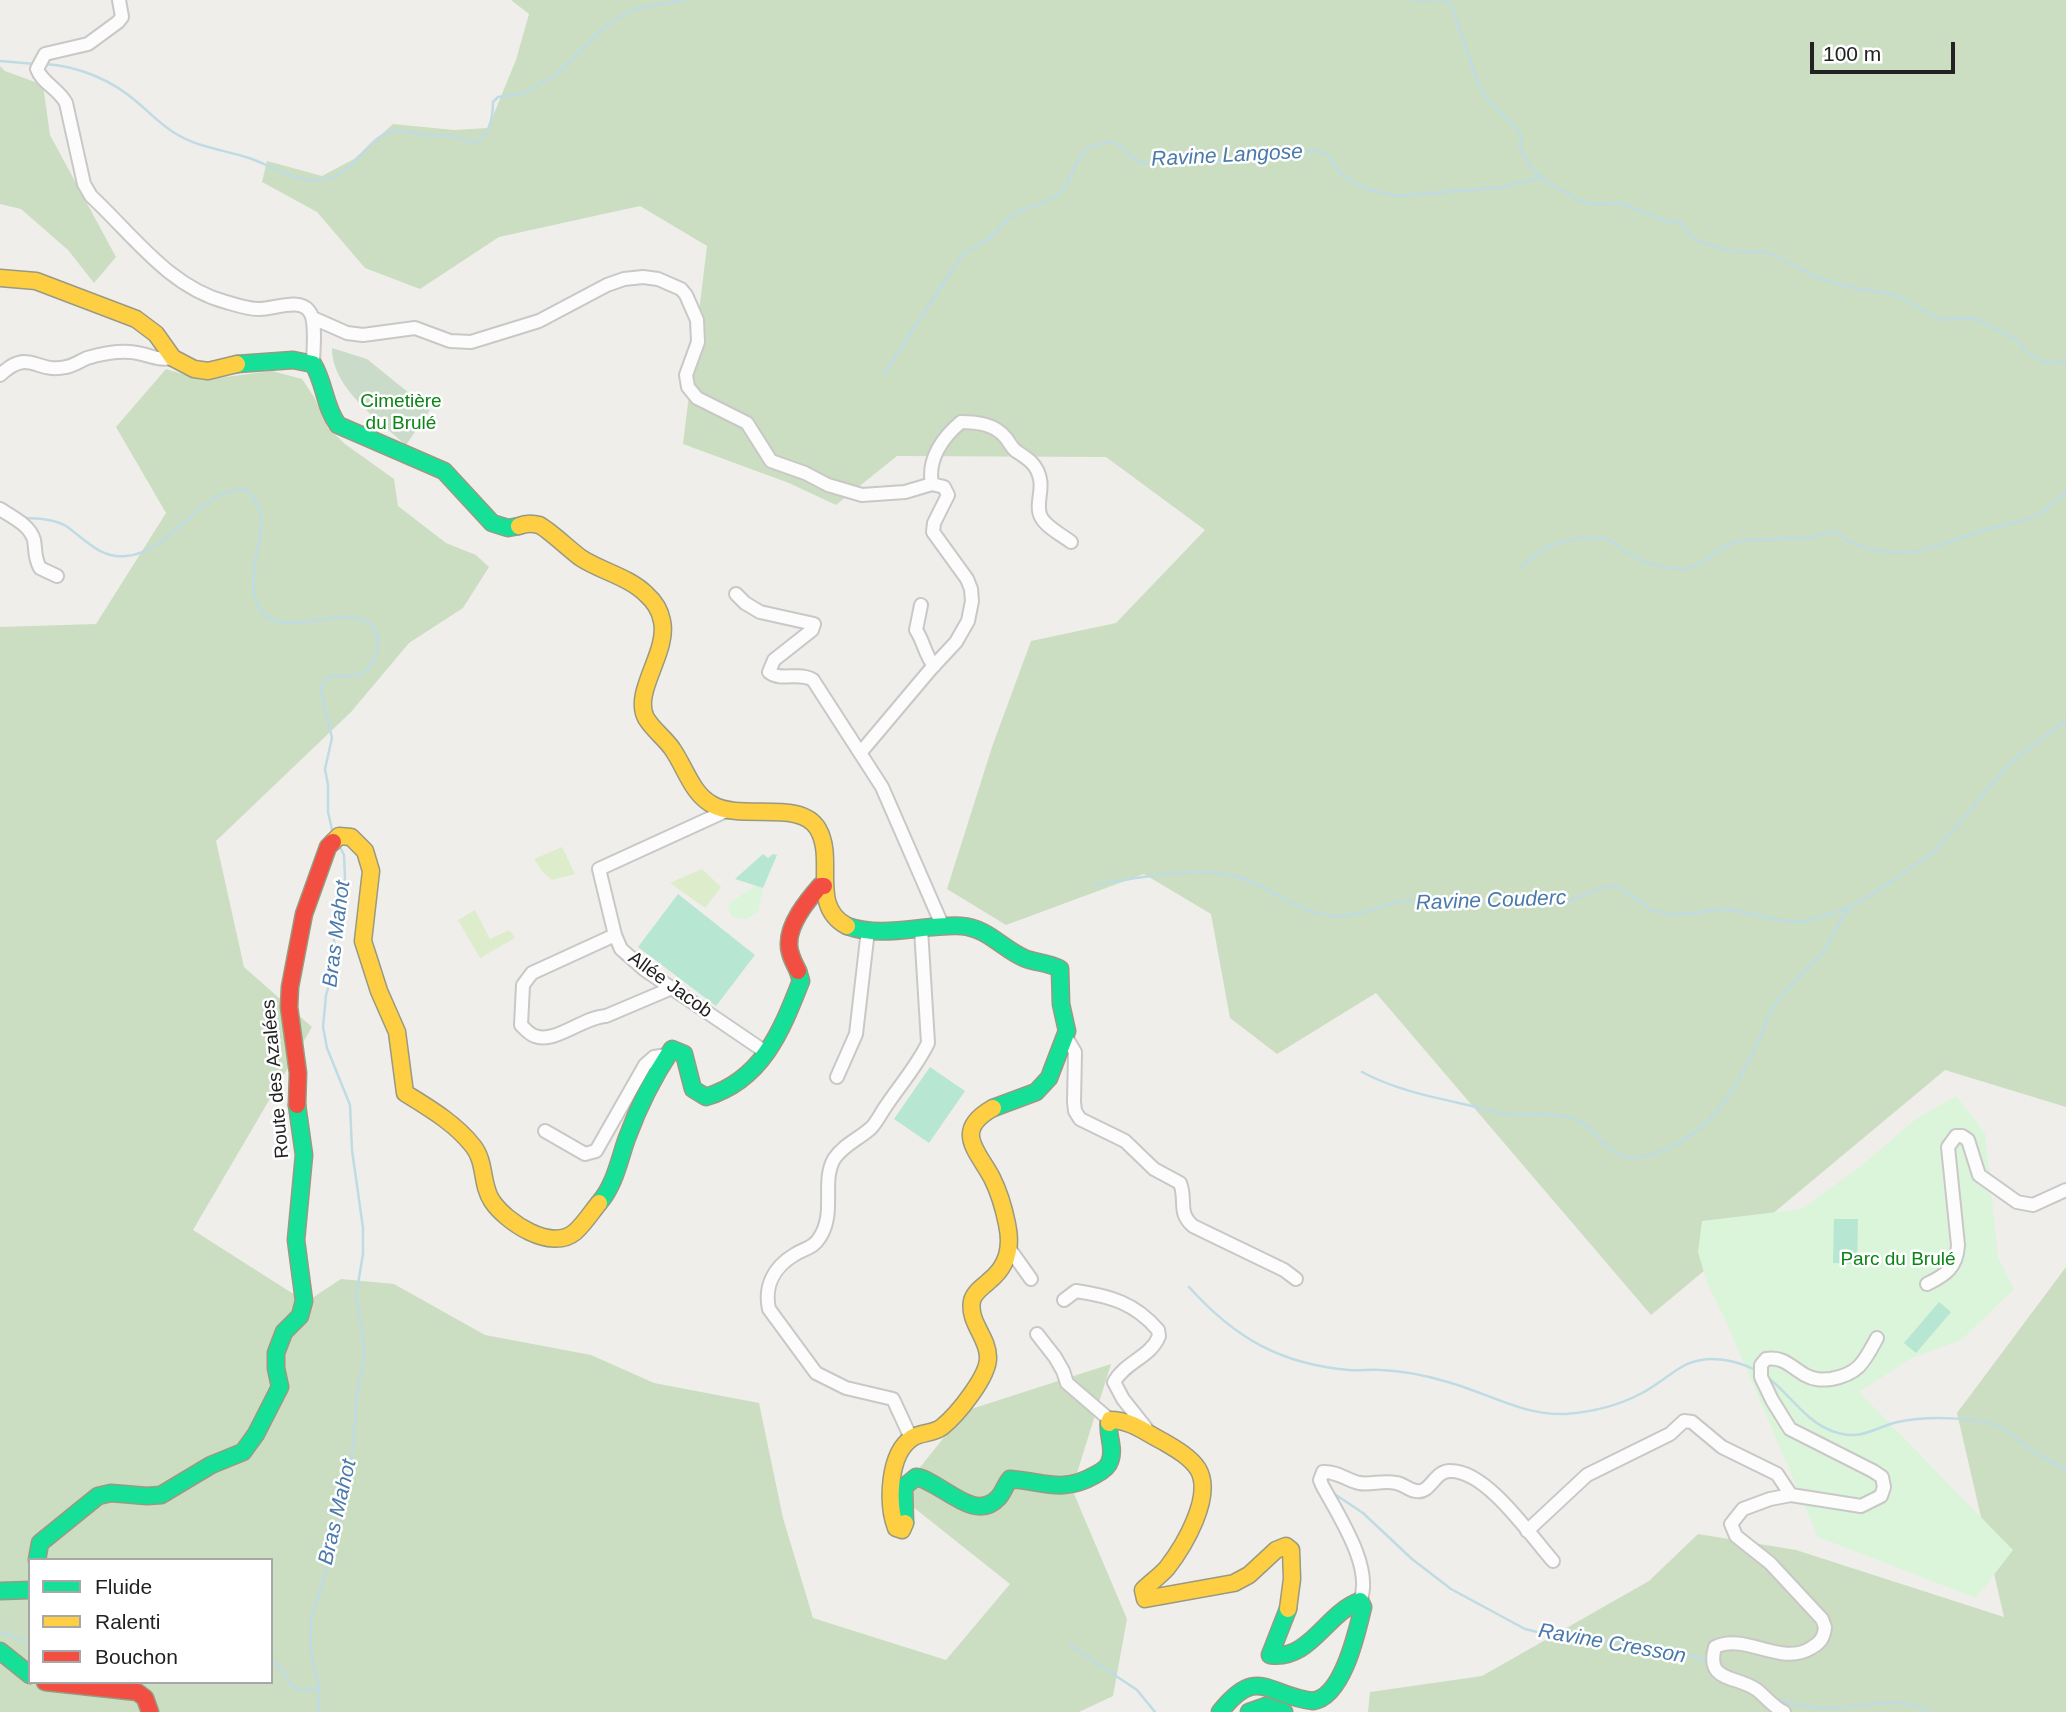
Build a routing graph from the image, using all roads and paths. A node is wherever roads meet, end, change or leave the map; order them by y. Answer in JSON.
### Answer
{"nodes":[{"id":1,"x":119,"y":0,"type":"edge"},
{"id":2,"x":0,"y":278,"type":"edge"},
{"id":3,"x":313,"y":318,"type":"junction"},
{"id":4,"x":173,"y":358,"type":"junction"},
{"id":5,"x":313,"y":364,"type":"junction"},
{"id":6,"x":0,"y":375,"type":"edge"},
{"id":7,"x":932,"y":484,"type":"junction"},
{"id":8,"x":0,"y":509,"type":"edge"},
{"id":9,"x":1071,"y":542,"type":"dead end"},
{"id":10,"x":57,"y":576,"type":"dead end"},
{"id":11,"x":736,"y":594,"type":"dead end"},
{"id":12,"x":921,"y":605,"type":"dead end"},
{"id":13,"x":934,"y":666,"type":"junction"},
{"id":14,"x":861,"y":752,"type":"junction"},
{"id":15,"x":729,"y":810,"type":"junction"},
{"id":16,"x":824,"y":886,"type":"junction"},
{"id":17,"x":943,"y":927,"type":"junction"},
{"id":18,"x":921,"y":929,"type":"junction"},
{"id":19,"x":868,"y":930,"type":"junction"},
{"id":20,"x":615,"y":935,"type":"junction"},
{"id":21,"x":672,"y":988,"type":"junction"},
{"id":22,"x":1066,"y":1037,"type":"junction"},
{"id":23,"x":767,"y":1053,"type":"junction"},
{"id":24,"x":667,"y":1055,"type":"junction"},
{"id":25,"x":837,"y":1077,"type":"dead end"},
{"id":26,"x":545,"y":1131,"type":"dead end"},
{"id":27,"x":2066,"y":1191,"type":"edge"},
{"id":28,"x":1011,"y":1251,"type":"junction"},
{"id":29,"x":1031,"y":1279,"type":"dead end"},
{"id":30,"x":1296,"y":1279,"type":"dead end"},
{"id":31,"x":1927,"y":1284,"type":"dead end"},
{"id":32,"x":1064,"y":1300,"type":"dead end"},
{"id":33,"x":1037,"y":1334,"type":"dead end"},
{"id":34,"x":1877,"y":1338,"type":"dead end"},
{"id":35,"x":1110,"y":1420,"type":"junction"},
{"id":36,"x":911,"y":1438,"type":"junction"},
{"id":37,"x":1157,"y":1439,"type":"junction"},
{"id":38,"x":1791,"y":1495,"type":"junction"},
{"id":39,"x":1527,"y":1531,"type":"junction"},
{"id":40,"x":37,"y":1558,"type":"edge"},
{"id":41,"x":1553,"y":1561,"type":"dead end"},
{"id":42,"x":28,"y":1590,"type":"edge"},
{"id":43,"x":0,"y":1591,"type":"edge"},
{"id":44,"x":1360,"y":1601,"type":"junction"},
{"id":45,"x":0,"y":1651,"type":"edge"},
{"id":46,"x":28,"y":1673,"type":"edge"},
{"id":47,"x":52,"y":1684,"type":"edge"},
{"id":48,"x":149,"y":1712,"type":"edge"},
{"id":49,"x":1220,"y":1712,"type":"edge"},
{"id":50,"x":1249,"y":1712,"type":"edge"},
{"id":51,"x":1284,"y":1712,"type":"edge"},
{"id":52,"x":1784,"y":1712,"type":"edge"}],
"edges":[{"from":1,"to":3,"type":"street"},
{"from":2,"to":4,"type":"main road"},
{"from":3,"to":5,"type":"street"},
{"from":3,"to":7,"type":"street"},
{"from":4,"to":5,"type":"main road"},
{"from":4,"to":6,"type":"street"},
{"from":5,"to":15,"type":"main road"},
{"from":7,"to":9,"type":"street"},
{"from":7,"to":13,"type":"street"},
{"from":8,"to":10,"type":"street"},
{"from":11,"to":14,"type":"street"},
{"from":12,"to":13,"type":"street"},
{"from":13,"to":14,"type":"street"},
{"from":14,"to":17,"type":"street"},
{"from":15,"to":16,"type":"main road"},
{"from":15,"to":20,"type":"street","name":"Allée Jacob"},
{"from":16,"to":19,"type":"main road"},
{"from":16,"to":23,"type":"main road"},
{"from":17,"to":18,"type":"main road"},
{"from":17,"to":22,"type":"main road"},
{"from":18,"to":19,"type":"main road"},
{"from":18,"to":36,"type":"street"},
{"from":19,"to":25,"type":"street"},
{"from":20,"to":21,"type":"street","name":"Allée Jacob"},
{"from":20,"to":21,"type":"street"},
{"from":21,"to":23,"type":"street","name":"Allée Jacob"},
{"from":22,"to":28,"type":"main road"},
{"from":22,"to":30,"type":"street"},
{"from":23,"to":24,"type":"main road"},
{"from":24,"to":26,"type":"street"},
{"from":24,"to":40,"type":"main road","name":"Route des Azalées"},
{"from":27,"to":31,"type":"street"},
{"from":28,"to":29,"type":"street"},
{"from":28,"to":36,"type":"main road"},
{"from":32,"to":37,"type":"street"},
{"from":33,"to":35,"type":"street"},
{"from":34,"to":38,"type":"street"},
{"from":35,"to":36,"type":"main road"},
{"from":35,"to":37,"type":"main road"},
{"from":37,"to":44,"type":"main road"},
{"from":38,"to":39,"type":"street"},
{"from":38,"to":52,"type":"street"},
{"from":39,"to":41,"type":"street"},
{"from":39,"to":44,"type":"street"},
{"from":42,"to":43,"type":"main road"},
{"from":44,"to":49,"type":"main road"},
{"from":45,"to":46,"type":"main road"},
{"from":47,"to":48,"type":"main road"},
{"from":50,"to":51,"type":"main road"}]}
